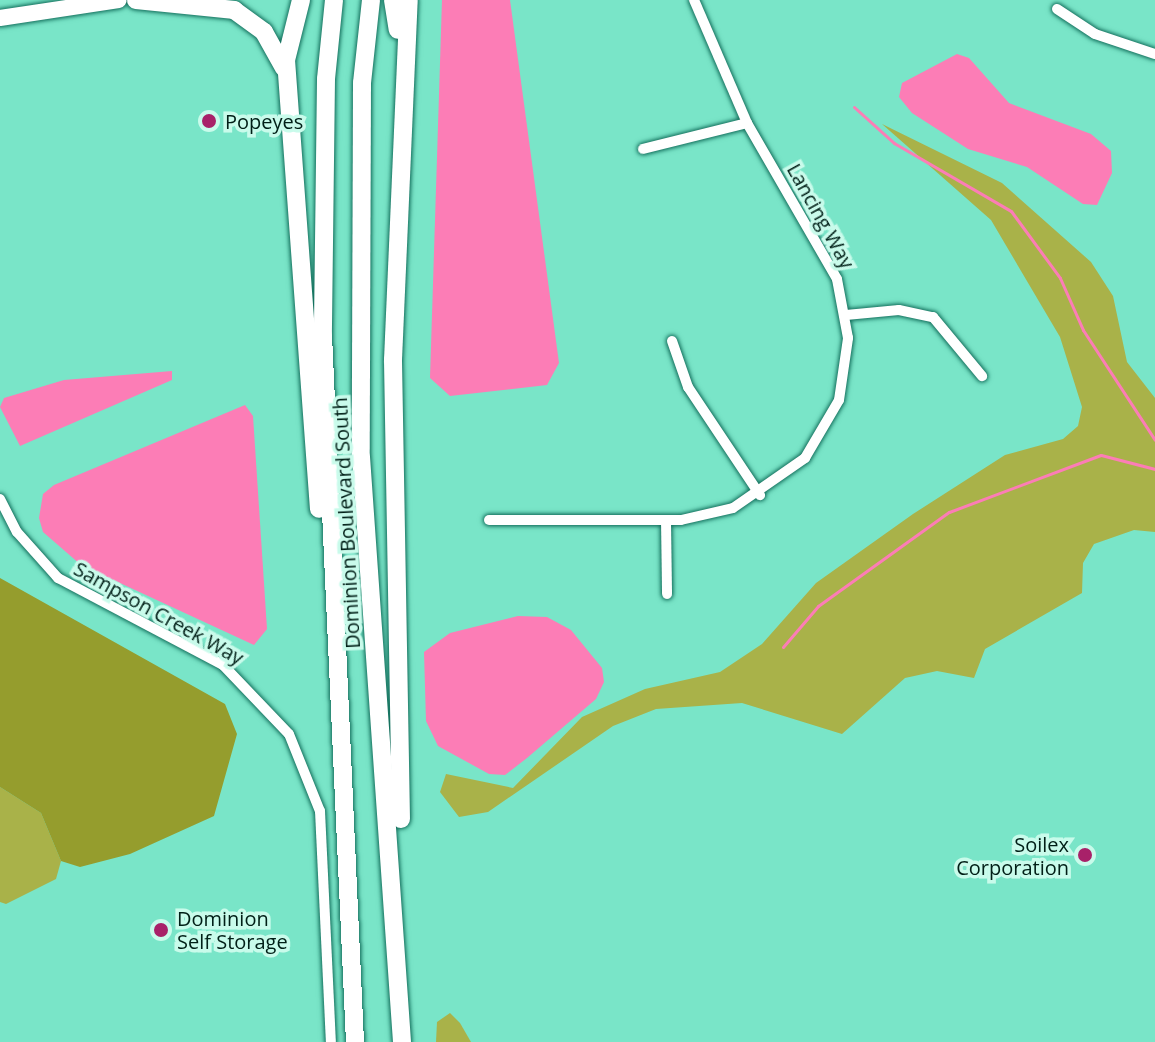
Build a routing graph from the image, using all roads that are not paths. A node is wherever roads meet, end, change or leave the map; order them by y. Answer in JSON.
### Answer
{"nodes":[{"id":1,"x":119,"y":0,"type":"edge"},
{"id":2,"x":136,"y":0,"type":"edge"},
{"id":3,"x":301,"y":0,"type":"edge"},
{"id":4,"x":334,"y":0,"type":"edge"},
{"id":5,"x":371,"y":0,"type":"edge"},
{"id":6,"x":393,"y":0,"type":"edge"},
{"id":7,"x":409,"y":0,"type":"edge"},
{"id":8,"x":694,"y":0,"type":"edge"},
{"id":9,"x":1057,"y":9,"type":"dead end"},
{"id":10,"x":0,"y":18,"type":"edge"},
{"id":11,"x":1155,"y":54,"type":"edge"},
{"id":12,"x":288,"y":87,"type":"junction"},
{"id":13,"x":402,"y":96,"type":"junction"},
{"id":14,"x":747,"y":123,"type":"junction"},
{"id":15,"x":643,"y":149,"type":"dead end"},
{"id":16,"x":846,"y":315,"type":"junction"},
{"id":17,"x":672,"y":341,"type":"dead end"},
{"id":18,"x":982,"y":376,"type":"dead end"},
{"id":19,"x":760,"y":495,"type":"junction"},
{"id":20,"x":0,"y":499,"type":"edge"},
{"id":21,"x":489,"y":520,"type":"dead end"},
{"id":22,"x":666,"y":520,"type":"junction"},
{"id":23,"x":667,"y":594,"type":"dead end"},
{"id":24,"x":333,"y":623,"type":"junction"},
{"id":25,"x":398,"y":875,"type":"junction"},
{"id":26,"x":331,"y":1042,"type":"edge"},
{"id":27,"x":355,"y":1042,"type":"edge"},
{"id":28,"x":403,"y":1042,"type":"edge"}],
"edges":[{"from":1,"to":10,"type":"main road"},
{"from":2,"to":12,"type":"highway"},
{"from":3,"to":12,"type":"highway"},
{"from":4,"to":24,"type":"highway","name":"Dominion Boulevard South"},
{"from":5,"to":25,"type":"highway","name":"Dominion Boulevard South"},
{"from":6,"to":13,"type":"highway"},
{"from":7,"to":13,"type":"highway"},
{"from":8,"to":14,"type":"street","name":"Lancing Way"},
{"from":9,"to":11,"type":"street"},
{"from":12,"to":24,"type":"highway"},
{"from":13,"to":25,"type":"highway"},
{"from":14,"to":15,"type":"street"},
{"from":14,"to":16,"type":"street","name":"Lancing Way"},
{"from":16,"to":18,"type":"street"},
{"from":16,"to":19,"type":"street","name":"Lancing Way"},
{"from":17,"to":19,"type":"street"},
{"from":19,"to":22,"type":"street","name":"Lancing Way"},
{"from":20,"to":26,"type":"street","name":"Sampson Creek Way"},
{"from":21,"to":22,"type":"street","name":"Lancing Way"},
{"from":22,"to":23,"type":"street"},
{"from":24,"to":27,"type":"highway","name":"Dominion Boulevard South"},
{"from":25,"to":28,"type":"highway","name":"Dominion Boulevard South"}]}
